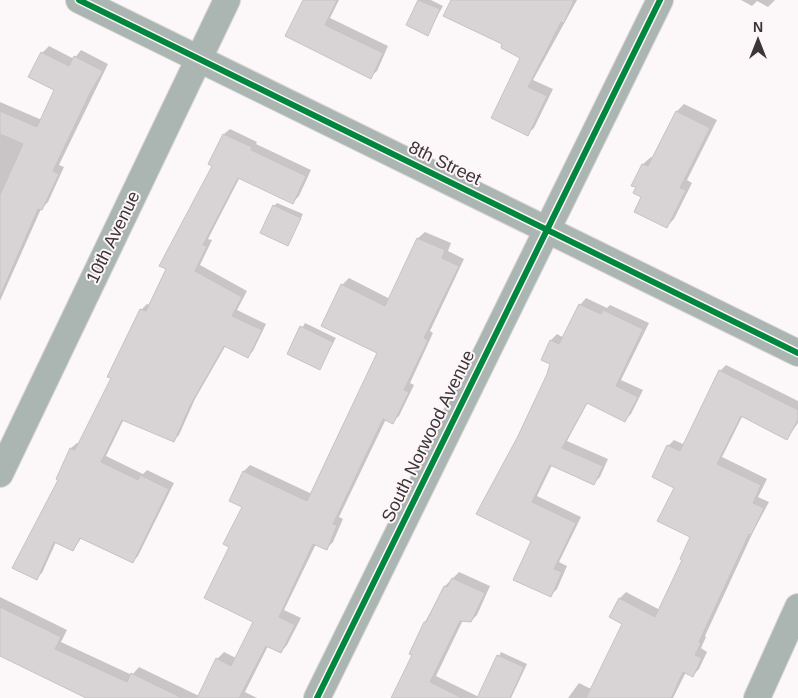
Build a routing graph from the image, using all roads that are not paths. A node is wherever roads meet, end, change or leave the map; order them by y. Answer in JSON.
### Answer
{"nodes":[{"id":1,"x":79,"y":0,"type":"edge"},
{"id":2,"x":227,"y":0,"type":"edge"},
{"id":3,"x":660,"y":0,"type":"edge"},
{"id":4,"x":199,"y":59,"type":"junction"},
{"id":5,"x":546,"y":229,"type":"junction"},
{"id":6,"x":798,"y":353,"type":"edge"},
{"id":7,"x":0,"y":474,"type":"edge"},
{"id":8,"x":798,"y":607,"type":"edge"},
{"id":9,"x":317,"y":698,"type":"edge"},
{"id":10,"x":757,"y":698,"type":"edge"}],
"edges":[{"from":1,"to":4,"type":"street","name":"8th Street"},
{"from":2,"to":4,"type":"street","name":"10th Avenue"},
{"from":3,"to":5,"type":"street","name":"South Norwood Avenue"},
{"from":4,"to":5,"type":"street","name":"8th Street"},
{"from":4,"to":7,"type":"street","name":"10th Avenue"},
{"from":5,"to":6,"type":"street","name":"8th Street"},
{"from":5,"to":9,"type":"street","name":"South Norwood Avenue"},
{"from":8,"to":10,"type":"street"}]}
